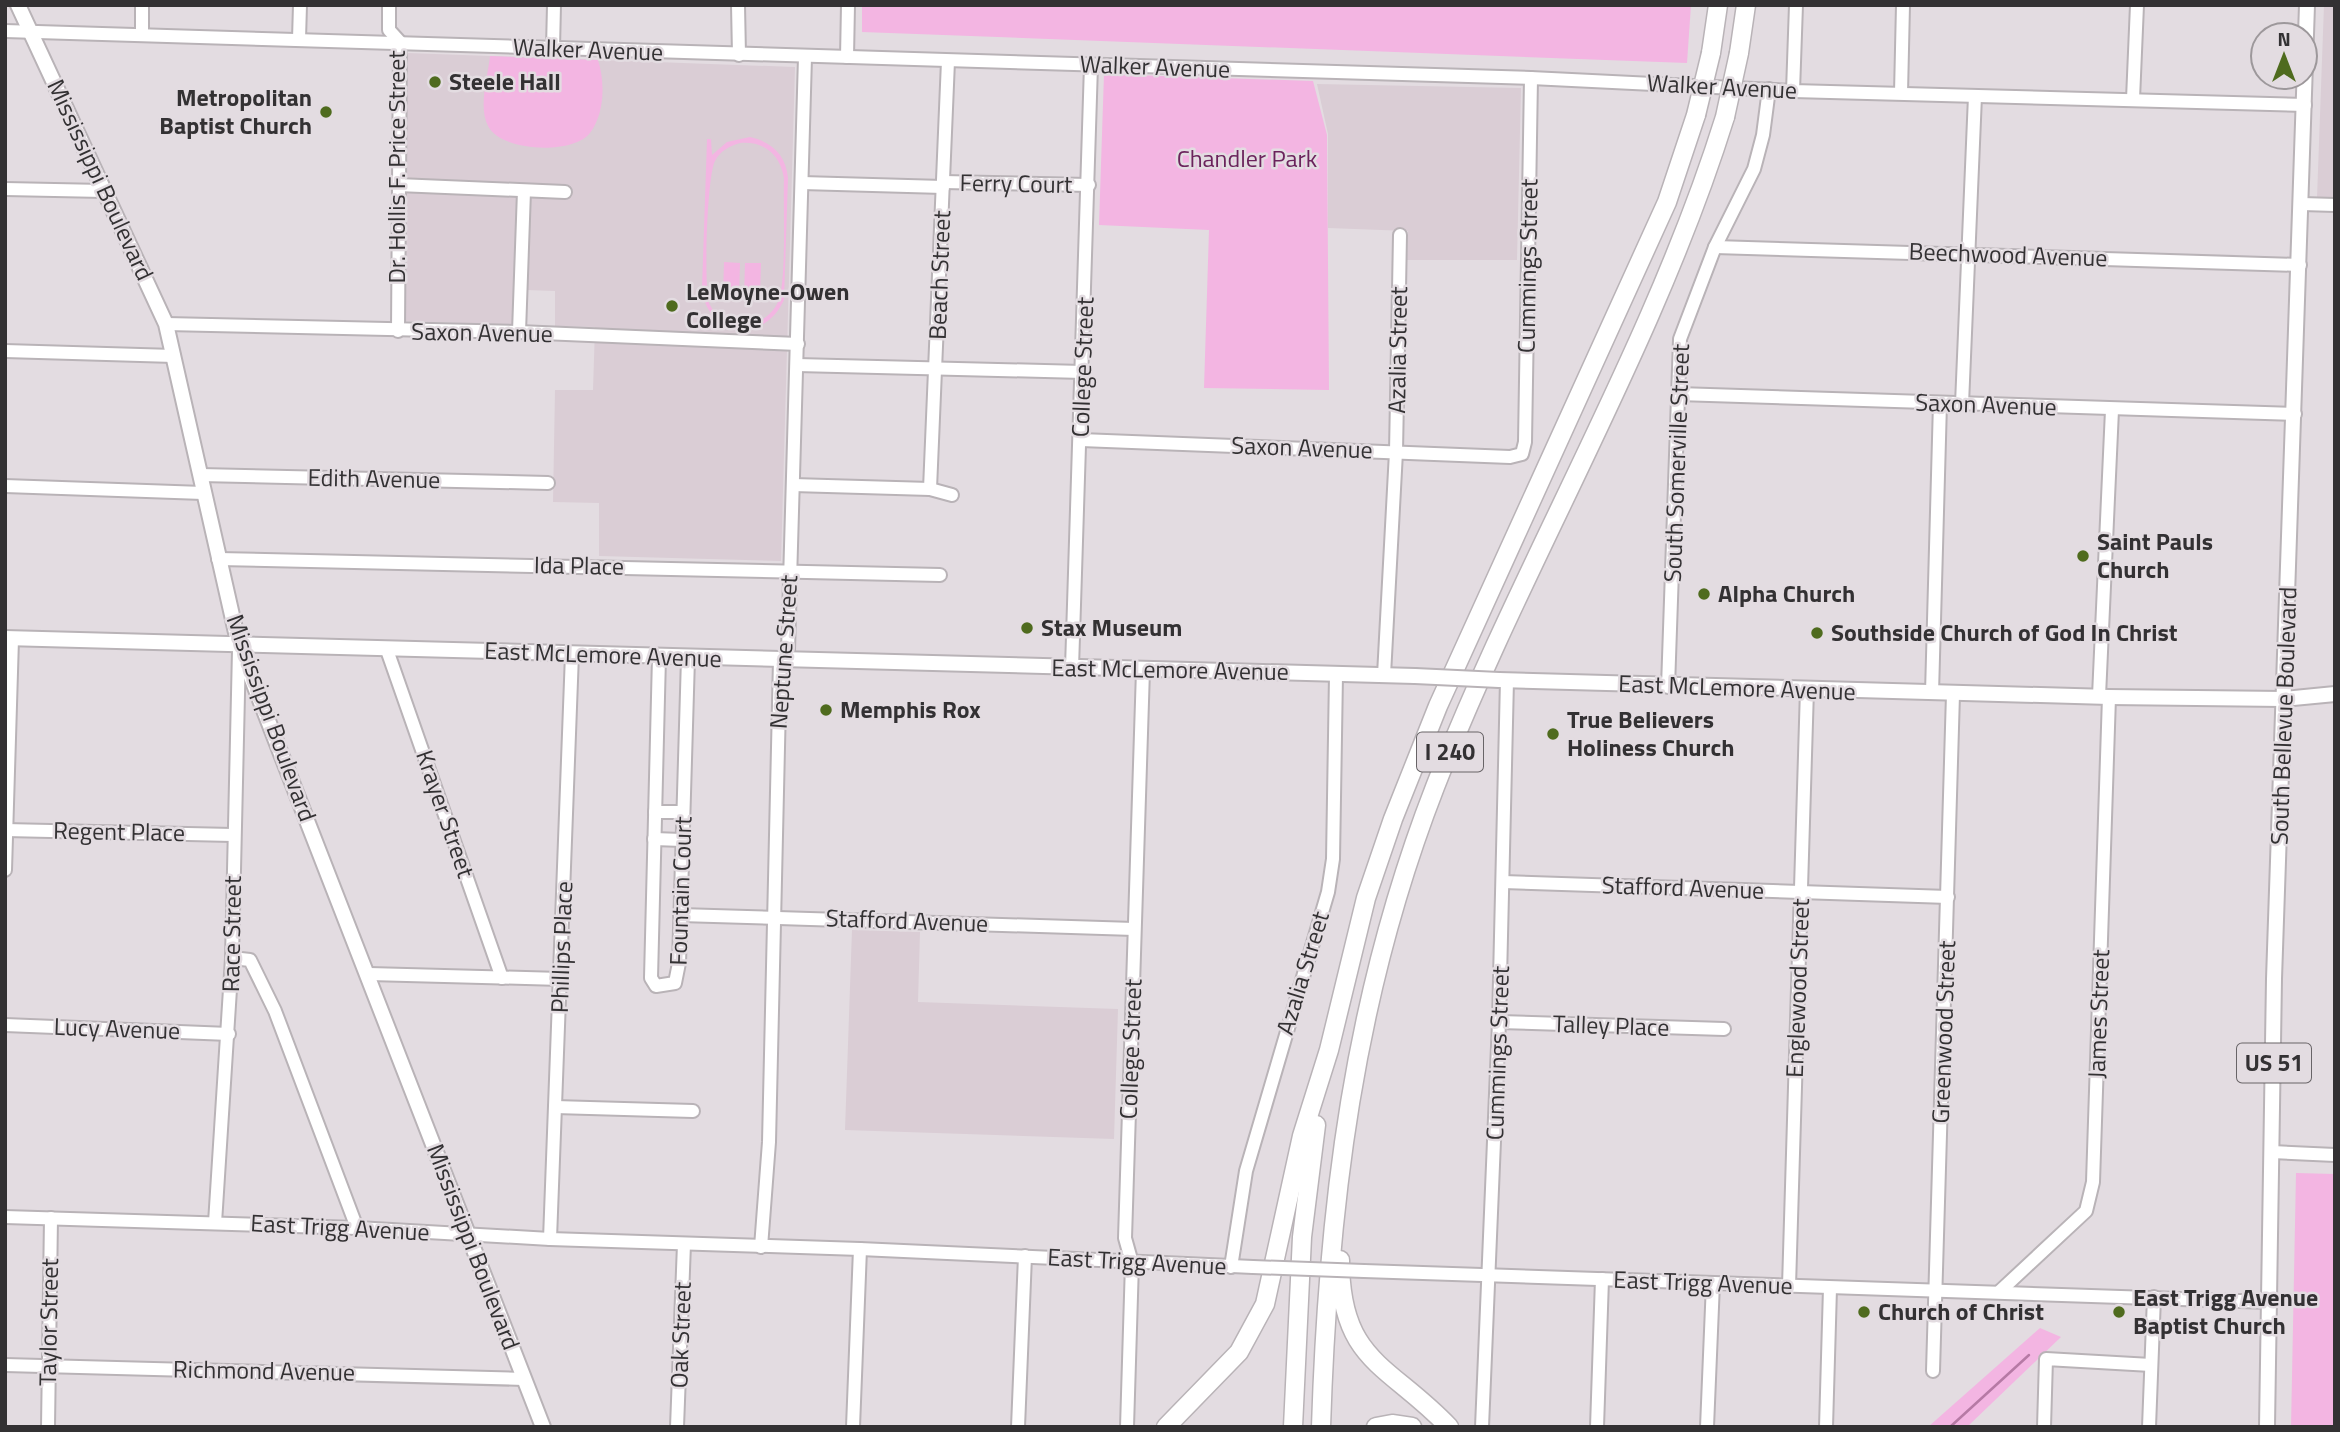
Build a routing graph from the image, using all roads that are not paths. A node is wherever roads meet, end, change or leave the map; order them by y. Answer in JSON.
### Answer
{"nodes":[{"id":1,"x":18,"y":5,"type":"edge"},
{"id":2,"x":142,"y":5,"type":"edge"},
{"id":3,"x":300,"y":5,"type":"edge"},
{"id":4,"x":390,"y":5,"type":"edge"},
{"id":5,"x":554,"y":5,"type":"edge"},
{"id":6,"x":738,"y":5,"type":"edge"},
{"id":7,"x":848,"y":5,"type":"edge"},
{"id":8,"x":1718,"y":5,"type":"edge"},
{"id":9,"x":1746,"y":5,"type":"edge"},
{"id":10,"x":1796,"y":5,"type":"edge"},
{"id":11,"x":1903,"y":5,"type":"edge"},
{"id":12,"x":2137,"y":5,"type":"edge"},
{"id":13,"x":2307,"y":5,"type":"edge"},
{"id":14,"x":5,"y":31,"type":"edge"},
{"id":15,"x":30,"y":32,"type":"junction"},
{"id":16,"x":142,"y":34,"type":"junction"},
{"id":17,"x":299,"y":39,"type":"junction"},
{"id":18,"x":400,"y":43,"type":"junction"},
{"id":19,"x":553,"y":48,"type":"junction"},
{"id":20,"x":739,"y":55,"type":"junction"},
{"id":21,"x":806,"y":57,"type":"junction"},
{"id":22,"x":847,"y":57,"type":"junction"},
{"id":23,"x":948,"y":61,"type":"junction"},
{"id":24,"x":1091,"y":65,"type":"junction"},
{"id":25,"x":1531,"y":78,"type":"junction"},
{"id":26,"x":1769,"y":89,"type":"junction"},
{"id":27,"x":1793,"y":91,"type":"junction"},
{"id":28,"x":1901,"y":93,"type":"junction"},
{"id":29,"x":1975,"y":96,"type":"junction"},
{"id":30,"x":2133,"y":99,"type":"junction"},
{"id":31,"x":2305,"y":105,"type":"junction"},
{"id":32,"x":802,"y":183,"type":"junction"},
{"id":33,"x":943,"y":184,"type":"junction"},
{"id":34,"x":398,"y":185,"type":"junction"},
{"id":35,"x":1089,"y":185,"type":"junction"},
{"id":36,"x":5,"y":188,"type":"edge"},
{"id":37,"x":104,"y":191,"type":"junction"},
{"id":38,"x":524,"y":191,"type":"junction"},
{"id":39,"x":565,"y":192,"type":"dead end"},
{"id":40,"x":2302,"y":204,"type":"junction"},
{"id":41,"x":2335,"y":205,"type":"edge"},
{"id":42,"x":1400,"y":235,"type":"dead end"},
{"id":43,"x":1715,"y":247,"type":"junction"},
{"id":44,"x":1969,"y":254,"type":"junction"},
{"id":45,"x":2300,"y":265,"type":"junction"},
{"id":46,"x":166,"y":324,"type":"junction"},
{"id":47,"x":398,"y":331,"type":"junction"},
{"id":48,"x":519,"y":332,"type":"junction"},
{"id":49,"x":798,"y":344,"type":"junction"},
{"id":50,"x":5,"y":351,"type":"edge"},
{"id":51,"x":174,"y":356,"type":"junction"},
{"id":52,"x":797,"y":365,"type":"junction"},
{"id":53,"x":937,"y":368,"type":"junction"},
{"id":54,"x":1083,"y":372,"type":"junction"},
{"id":55,"x":1678,"y":394,"type":"junction"},
{"id":56,"x":1940,"y":403,"type":"junction"},
{"id":57,"x":1962,"y":404,"type":"junction"},
{"id":58,"x":2112,"y":410,"type":"junction"},
{"id":59,"x":2295,"y":414,"type":"junction"},
{"id":60,"x":1081,"y":440,"type":"junction"},
{"id":61,"x":1396,"y":452,"type":"junction"},
{"id":62,"x":1522,"y":454,"type":"joint"},
{"id":63,"x":200,"y":475,"type":"junction"},
{"id":64,"x":548,"y":483,"type":"dead end"},
{"id":65,"x":793,"y":485,"type":"junction"},
{"id":66,"x":5,"y":486,"type":"edge"},
{"id":67,"x":930,"y":489,"type":"junction"},
{"id":68,"x":203,"y":493,"type":"junction"},
{"id":69,"x":952,"y":495,"type":"dead end"},
{"id":70,"x":218,"y":559,"type":"junction"},
{"id":71,"x":790,"y":570,"type":"junction"},
{"id":72,"x":940,"y":575,"type":"dead end"},
{"id":73,"x":9,"y":639,"type":"edge"},
{"id":74,"x":239,"y":646,"type":"junction"},
{"id":75,"x":387,"y":650,"type":"junction"},
{"id":76,"x":572,"y":654,"type":"junction"},
{"id":77,"x":659,"y":657,"type":"junction"},
{"id":78,"x":688,"y":658,"type":"junction"},
{"id":79,"x":780,"y":660,"type":"junction"},
{"id":80,"x":1072,"y":668,"type":"junction"},
{"id":81,"x":1143,"y":670,"type":"junction"},
{"id":82,"x":1336,"y":675,"type":"junction"},
{"id":83,"x":1384,"y":676,"type":"junction"},
{"id":84,"x":1503,"y":680,"type":"junction"},
{"id":85,"x":1668,"y":687,"type":"junction"},
{"id":86,"x":1807,"y":689,"type":"junction"},
{"id":87,"x":1932,"y":693,"type":"junction"},
{"id":88,"x":1954,"y":694,"type":"junction"},
{"id":89,"x":2335,"y":694,"type":"edge"},
{"id":90,"x":2104,"y":697,"type":"junction"},
{"id":91,"x":2283,"y":699,"type":"junction"},
{"id":92,"x":655,"y":811,"type":"junction"},
{"id":93,"x":683,"y":813,"type":"junction"},
{"id":94,"x":6,"y":830,"type":"edge"},
{"id":95,"x":233,"y":835,"type":"junction"},
{"id":96,"x":654,"y":839,"type":"junction"},
{"id":97,"x":682,"y":840,"type":"junction"},
{"id":98,"x":5,"y":870,"type":"edge"},
{"id":99,"x":1503,"y":882,"type":"junction"},
{"id":100,"x":1800,"y":892,"type":"junction"},
{"id":101,"x":1948,"y":897,"type":"junction"},
{"id":102,"x":680,"y":915,"type":"junction"},
{"id":103,"x":774,"y":917,"type":"junction"},
{"id":104,"x":1134,"y":929,"type":"junction"},
{"id":105,"x":232,"y":958,"type":"junction"},
{"id":106,"x":369,"y":974,"type":"junction"},
{"id":107,"x":502,"y":978,"type":"junction"},
{"id":108,"x":561,"y":979,"type":"junction"},
{"id":109,"x":1499,"y":1022,"type":"junction"},
{"id":110,"x":5,"y":1025,"type":"edge"},
{"id":111,"x":1724,"y":1029,"type":"dead end"},
{"id":112,"x":229,"y":1034,"type":"junction"},
{"id":113,"x":1326,"y":1059,"type":"junction"},
{"id":114,"x":555,"y":1107,"type":"junction"},
{"id":115,"x":693,"y":1111,"type":"dead end"},
{"id":116,"x":2272,"y":1152,"type":"junction"},
{"id":117,"x":2335,"y":1155,"type":"edge"},
{"id":118,"x":1334,"y":1214,"type":"junction"},
{"id":119,"x":5,"y":1217,"type":"edge"},
{"id":120,"x":51,"y":1218,"type":"junction"},
{"id":121,"x":215,"y":1223,"type":"junction"},
{"id":122,"x":357,"y":1228,"type":"junction"},
{"id":123,"x":467,"y":1234,"type":"junction"},
{"id":124,"x":550,"y":1239,"type":"junction"},
{"id":125,"x":684,"y":1244,"type":"junction"},
{"id":126,"x":761,"y":1247,"type":"junction"},
{"id":127,"x":860,"y":1249,"type":"junction"},
{"id":128,"x":1025,"y":1256,"type":"junction"},
{"id":129,"x":1132,"y":1263,"type":"junction"},
{"id":130,"x":1231,"y":1267,"type":"junction"},
{"id":131,"x":1490,"y":1277,"type":"junction"},
{"id":132,"x":1602,"y":1279,"type":"junction"},
{"id":133,"x":1713,"y":1283,"type":"junction"},
{"id":134,"x":1789,"y":1286,"type":"junction"},
{"id":135,"x":1830,"y":1288,"type":"junction"},
{"id":136,"x":1936,"y":1291,"type":"junction"},
{"id":137,"x":2000,"y":1293,"type":"junction"},
{"id":138,"x":2154,"y":1297,"type":"junction"},
{"id":139,"x":2269,"y":1302,"type":"junction"},
{"id":140,"x":5,"y":1365,"type":"edge"},
{"id":141,"x":2151,"y":1365,"type":"junction"},
{"id":142,"x":48,"y":1366,"type":"junction"},
{"id":143,"x":1933,"y":1371,"type":"dead end"},
{"id":144,"x":524,"y":1379,"type":"junction"},
{"id":145,"x":48,"y":1427,"type":"edge"},
{"id":146,"x":543,"y":1427,"type":"edge"},
{"id":147,"x":677,"y":1427,"type":"edge"},
{"id":148,"x":853,"y":1427,"type":"edge"},
{"id":149,"x":1018,"y":1427,"type":"edge"},
{"id":150,"x":1127,"y":1427,"type":"edge"},
{"id":151,"x":1166,"y":1427,"type":"edge"},
{"id":152,"x":1293,"y":1427,"type":"edge"},
{"id":153,"x":1321,"y":1427,"type":"edge"},
{"id":154,"x":1376,"y":1427,"type":"edge"},
{"id":155,"x":1412,"y":1427,"type":"edge"},
{"id":156,"x":1449,"y":1427,"type":"edge"},
{"id":157,"x":1482,"y":1427,"type":"edge"},
{"id":158,"x":1597,"y":1427,"type":"edge"},
{"id":159,"x":1707,"y":1427,"type":"edge"},
{"id":160,"x":1826,"y":1427,"type":"edge"},
{"id":161,"x":2043,"y":1427,"type":"edge"},
{"id":162,"x":2149,"y":1427,"type":"edge"},
{"id":163,"x":2267,"y":1427,"type":"edge"}],
"edges":[{"from":1,"to":15,"type":"main road","name":"Mississippi Boulevard"},
{"from":2,"to":16,"type":"street"},
{"from":3,"to":17,"type":"street"},
{"from":4,"to":18,"type":"street","name":"Dr. Hollis F. Price Street"},
{"from":5,"to":19,"type":"street"},
{"from":6,"to":20,"type":"street"},
{"from":7,"to":22,"type":"street"},
{"from":8,"to":113,"type":"highway","number":"I 240","bridge":true},
{"from":9,"to":118,"type":"highway","number":"I 240","bridge":true},
{"from":10,"to":27,"type":"street"},
{"from":11,"to":28,"type":"street"},
{"from":12,"to":30,"type":"street"},
{"from":13,"to":31,"type":"main road","name":"South Bellevue Boulevard","number":"US 51"},
{"from":14,"to":15,"type":"street","name":"Walker Avenue"},
{"from":15,"to":16,"type":"street","name":"Walker Avenue"},
{"from":15,"to":37,"type":"main road","name":"Mississippi Boulevard"},
{"from":16,"to":17,"type":"street","name":"Walker Avenue"},
{"from":17,"to":18,"type":"street","name":"Walker Avenue"},
{"from":18,"to":19,"type":"street","name":"Walker Avenue"},
{"from":18,"to":34,"type":"street","name":"Dr. Hollis F. Price Street"},
{"from":19,"to":20,"type":"street","name":"Walker Avenue"},
{"from":20,"to":21,"type":"street","name":"Walker Avenue"},
{"from":21,"to":22,"type":"street","name":"Walker Avenue"},
{"from":21,"to":32,"type":"street","name":"Neptune Street"},
{"from":22,"to":23,"type":"street","name":"Walker Avenue"},
{"from":23,"to":24,"type":"street","name":"Walker Avenue"},
{"from":23,"to":33,"type":"street","name":"Beach Street"},
{"from":24,"to":25,"type":"street","name":"Walker Avenue"},
{"from":24,"to":35,"type":"street","name":"College Street"},
{"from":25,"to":26,"type":"street","name":"Walker Avenue"},
{"from":25,"to":62,"type":"street","name":"Cummings Street"},
{"from":26,"to":27,"type":"street","name":"Walker Avenue"},
{"from":26,"to":43,"type":"street","name":"South Somerville Street"},
{"from":27,"to":28,"type":"street","name":"Walker Avenue"},
{"from":28,"to":29,"type":"street","name":"Walker Avenue"},
{"from":29,"to":30,"type":"street","name":"Walker Avenue"},
{"from":29,"to":44,"type":"street"},
{"from":30,"to":31,"type":"street","name":"Walker Avenue"},
{"from":31,"to":40,"type":"main road","name":"South Bellevue Boulevard","number":"US 51"},
{"from":32,"to":33,"type":"street","name":"Ferry Court"},
{"from":32,"to":49,"type":"street","name":"Neptune Street"},
{"from":33,"to":35,"type":"street","name":"Ferry Court"},
{"from":33,"to":53,"type":"street","name":"Beach Street"},
{"from":34,"to":38,"type":"street"},
{"from":34,"to":47,"type":"street","name":"Dr. Hollis F. Price Street"},
{"from":35,"to":54,"type":"street","name":"College Street"},
{"from":36,"to":37,"type":"street"},
{"from":37,"to":46,"type":"main road","name":"Mississippi Boulevard"},
{"from":38,"to":39,"type":"street"},
{"from":38,"to":48,"type":"street"},
{"from":40,"to":41,"type":"street"},
{"from":40,"to":45,"type":"main road","name":"South Bellevue Boulevard","number":"US 51"},
{"from":42,"to":61,"type":"street","name":"Azalia Street"},
{"from":43,"to":44,"type":"street","name":"Beechwood Avenue"},
{"from":43,"to":55,"type":"street","name":"South Somerville Street"},
{"from":44,"to":45,"type":"street","name":"Beechwood Avenue"},
{"from":44,"to":57,"type":"street"},
{"from":45,"to":59,"type":"main road","name":"South Bellevue Boulevard","number":"US 51"},
{"from":46,"to":47,"type":"street","name":"Saxon Avenue"},
{"from":46,"to":51,"type":"main road","name":"Mississippi Boulevard"},
{"from":47,"to":48,"type":"street","name":"Saxon Avenue"},
{"from":48,"to":49,"type":"street","name":"Saxon Avenue"},
{"from":49,"to":52,"type":"street","name":"Neptune Street"},
{"from":50,"to":51,"type":"street"},
{"from":51,"to":63,"type":"main road","name":"Mississippi Boulevard"},
{"from":52,"to":53,"type":"street"},
{"from":52,"to":65,"type":"street","name":"Neptune Street"},
{"from":53,"to":54,"type":"street"},
{"from":53,"to":67,"type":"street","name":"Beach Street"},
{"from":54,"to":60,"type":"street","name":"College Street"},
{"from":55,"to":56,"type":"street","name":"Saxon Avenue"},
{"from":55,"to":85,"type":"street","name":"South Somerville Street"},
{"from":56,"to":57,"type":"street","name":"Saxon Avenue"},
{"from":56,"to":87,"type":"street"},
{"from":57,"to":58,"type":"street","name":"Saxon Avenue"},
{"from":58,"to":59,"type":"street","name":"Saxon Avenue"},
{"from":58,"to":90,"type":"street","name":"James Street"},
{"from":59,"to":91,"type":"main road","name":"South Bellevue Boulevard","number":"US 51"},
{"from":60,"to":61,"type":"street","name":"Saxon Avenue"},
{"from":60,"to":80,"type":"street","name":"College Street"},
{"from":61,"to":62,"type":"street","name":"Saxon Avenue"},
{"from":61,"to":83,"type":"street","name":"Azalia Street"},
{"from":63,"to":64,"type":"street","name":"Edith Avenue"},
{"from":63,"to":68,"type":"main road","name":"Mississippi Boulevard"},
{"from":65,"to":67,"type":"street"},
{"from":65,"to":71,"type":"street","name":"Neptune Street"},
{"from":66,"to":68,"type":"street"},
{"from":67,"to":69,"type":"street"},
{"from":68,"to":70,"type":"main road","name":"Mississippi Boulevard"},
{"from":70,"to":71,"type":"street","name":"Ida Place"},
{"from":70,"to":74,"type":"main road","name":"Mississippi Boulevard"},
{"from":71,"to":72,"type":"street","name":"Ida Place"},
{"from":71,"to":79,"type":"street","name":"Neptune Street"},
{"from":73,"to":74,"type":"main road","name":"East McLemore Avenue"},
{"from":73,"to":94,"type":"street"},
{"from":74,"to":75,"type":"main road","name":"East McLemore Avenue"},
{"from":74,"to":95,"type":"street","name":"Race Street"},
{"from":74,"to":106,"type":"main road","name":"Mississippi Boulevard"},
{"from":75,"to":76,"type":"main road","name":"East McLemore Avenue"},
{"from":75,"to":107,"type":"street","name":"Krayer Street"},
{"from":76,"to":77,"type":"main road","name":"East McLemore Avenue"},
{"from":76,"to":108,"type":"street","name":"Phillips Place"},
{"from":77,"to":78,"type":"main road","name":"East McLemore Avenue"},
{"from":77,"to":92,"type":"street","name":"Fountain Court"},
{"from":78,"to":79,"type":"main road","name":"East McLemore Avenue"},
{"from":78,"to":93,"type":"street","name":"Fountain Court"},
{"from":79,"to":80,"type":"main road","name":"East McLemore Avenue"},
{"from":79,"to":103,"type":"street","name":"Neptune Street"},
{"from":80,"to":81,"type":"main road","name":"East McLemore Avenue"},
{"from":81,"to":82,"type":"main road","name":"East McLemore Avenue"},
{"from":81,"to":104,"type":"street","name":"College Street"},
{"from":82,"to":83,"type":"main road","name":"East McLemore Avenue"},
{"from":82,"to":130,"type":"street","name":"Azalia Street"},
{"from":83,"to":84,"type":"main road","name":"East McLemore Avenue","bridge":true},
{"from":84,"to":85,"type":"main road","name":"East McLemore Avenue"},
{"from":84,"to":99,"type":"street","name":"Cummings Street"},
{"from":85,"to":86,"type":"main road","name":"East McLemore Avenue"},
{"from":86,"to":87,"type":"main road","name":"East McLemore Avenue"},
{"from":86,"to":100,"type":"street","name":"Englewood Street"},
{"from":87,"to":88,"type":"main road","name":"East McLemore Avenue"},
{"from":88,"to":90,"type":"main road","name":"East McLemore Avenue"},
{"from":88,"to":101,"type":"street","name":"Greenwood Street"},
{"from":89,"to":91,"type":"main road","name":"East McLemore Avenue"},
{"from":90,"to":91,"type":"main road","name":"East McLemore Avenue"},
{"from":90,"to":137,"type":"street","name":"James Street"},
{"from":91,"to":116,"type":"main road","name":"South Bellevue Boulevard","number":"US 51"},
{"from":92,"to":93,"type":"street"},
{"from":92,"to":96,"type":"street","name":"Fountain Court"},
{"from":93,"to":97,"type":"street","name":"Fountain Court"},
{"from":94,"to":95,"type":"street","name":"Regent Place"},
{"from":94,"to":98,"type":"street"},
{"from":95,"to":105,"type":"street","name":"Race Street"},
{"from":96,"to":97,"type":"street"},
{"from":96,"to":102,"type":"street","name":"Fountain Court"},
{"from":97,"to":102,"type":"street","name":"Fountain Court"},
{"from":99,"to":100,"type":"street","name":"Stafford Avenue"},
{"from":99,"to":109,"type":"street","name":"Cummings Street"},
{"from":100,"to":101,"type":"street","name":"Stafford Avenue"},
{"from":100,"to":134,"type":"street","name":"Englewood Street"},
{"from":101,"to":136,"type":"street","name":"Greenwood Street"},
{"from":102,"to":103,"type":"street","name":"Stafford Avenue"},
{"from":103,"to":104,"type":"street","name":"Stafford Avenue"},
{"from":103,"to":126,"type":"street","name":"Neptune Street"},
{"from":104,"to":129,"type":"street","name":"College Street"},
{"from":105,"to":112,"type":"street","name":"Race Street"},
{"from":105,"to":122,"type":"street"},
{"from":106,"to":107,"type":"street"},
{"from":106,"to":123,"type":"main road","name":"Mississippi Boulevard"},
{"from":107,"to":108,"type":"street"},
{"from":108,"to":114,"type":"street","name":"Phillips Place"},
{"from":109,"to":111,"type":"street","name":"Talley Place"},
{"from":109,"to":131,"type":"street","name":"Cummings Street"},
{"from":110,"to":112,"type":"street","name":"Lucy Avenue"},
{"from":112,"to":121,"type":"street","name":"Race Street"},
{"from":113,"to":151,"type":"highway"},
{"from":113,"to":152,"type":"highway","number":"I 240"},
{"from":114,"to":115,"type":"street"},
{"from":114,"to":124,"type":"street","name":"Phillips Place"},
{"from":116,"to":117,"type":"street"},
{"from":116,"to":139,"type":"main road","name":"South Bellevue Boulevard","number":"US 51"},
{"from":118,"to":153,"type":"highway","number":"I 240"},
{"from":118,"to":156,"type":"highway"},
{"from":119,"to":120,"type":"street","name":"East Trigg Avenue"},
{"from":120,"to":121,"type":"street","name":"East Trigg Avenue"},
{"from":120,"to":142,"type":"street","name":"Taylor Street"},
{"from":121,"to":122,"type":"street","name":"East Trigg Avenue"},
{"from":122,"to":123,"type":"street","name":"East Trigg Avenue"},
{"from":123,"to":124,"type":"street","name":"East Trigg Avenue"},
{"from":123,"to":144,"type":"main road","name":"Mississippi Boulevard"},
{"from":124,"to":125,"type":"street","name":"East Trigg Avenue"},
{"from":125,"to":126,"type":"street","name":"East Trigg Avenue"},
{"from":125,"to":147,"type":"street","name":"Oak Street"},
{"from":126,"to":127,"type":"street","name":"East Trigg Avenue"},
{"from":127,"to":128,"type":"street","name":"East Trigg Avenue"},
{"from":127,"to":148,"type":"street"},
{"from":128,"to":129,"type":"street","name":"East Trigg Avenue"},
{"from":128,"to":149,"type":"street"},
{"from":129,"to":130,"type":"street","name":"East Trigg Avenue"},
{"from":129,"to":150,"type":"street","name":"College Street"},
{"from":130,"to":131,"type":"street","name":"East Trigg Avenue","bridge":true},
{"from":131,"to":132,"type":"street","name":"East Trigg Avenue"},
{"from":131,"to":157,"type":"street","name":"Cummings Street"},
{"from":132,"to":133,"type":"street","name":"East Trigg Avenue"},
{"from":132,"to":158,"type":"street"},
{"from":133,"to":134,"type":"street","name":"East Trigg Avenue"},
{"from":133,"to":159,"type":"street"},
{"from":134,"to":135,"type":"street","name":"East Trigg Avenue"},
{"from":135,"to":136,"type":"street","name":"East Trigg Avenue"},
{"from":135,"to":160,"type":"street"},
{"from":136,"to":137,"type":"street","name":"East Trigg Avenue"},
{"from":136,"to":143,"type":"street","name":"Greenwood Street"},
{"from":137,"to":138,"type":"street","name":"East Trigg Avenue"},
{"from":138,"to":139,"type":"street","name":"East Trigg Avenue"},
{"from":138,"to":141,"type":"street"},
{"from":139,"to":163,"type":"main road","name":"South Bellevue Boulevard","number":"US 51"},
{"from":140,"to":142,"type":"street","name":"Richmond Avenue"},
{"from":141,"to":161,"type":"street"},
{"from":141,"to":162,"type":"street"},
{"from":142,"to":144,"type":"street","name":"Richmond Avenue"},
{"from":142,"to":145,"type":"street","name":"Taylor Street"},
{"from":144,"to":146,"type":"main road","name":"Mississippi Boulevard"},
{"from":154,"to":155,"type":"highway"}]}
